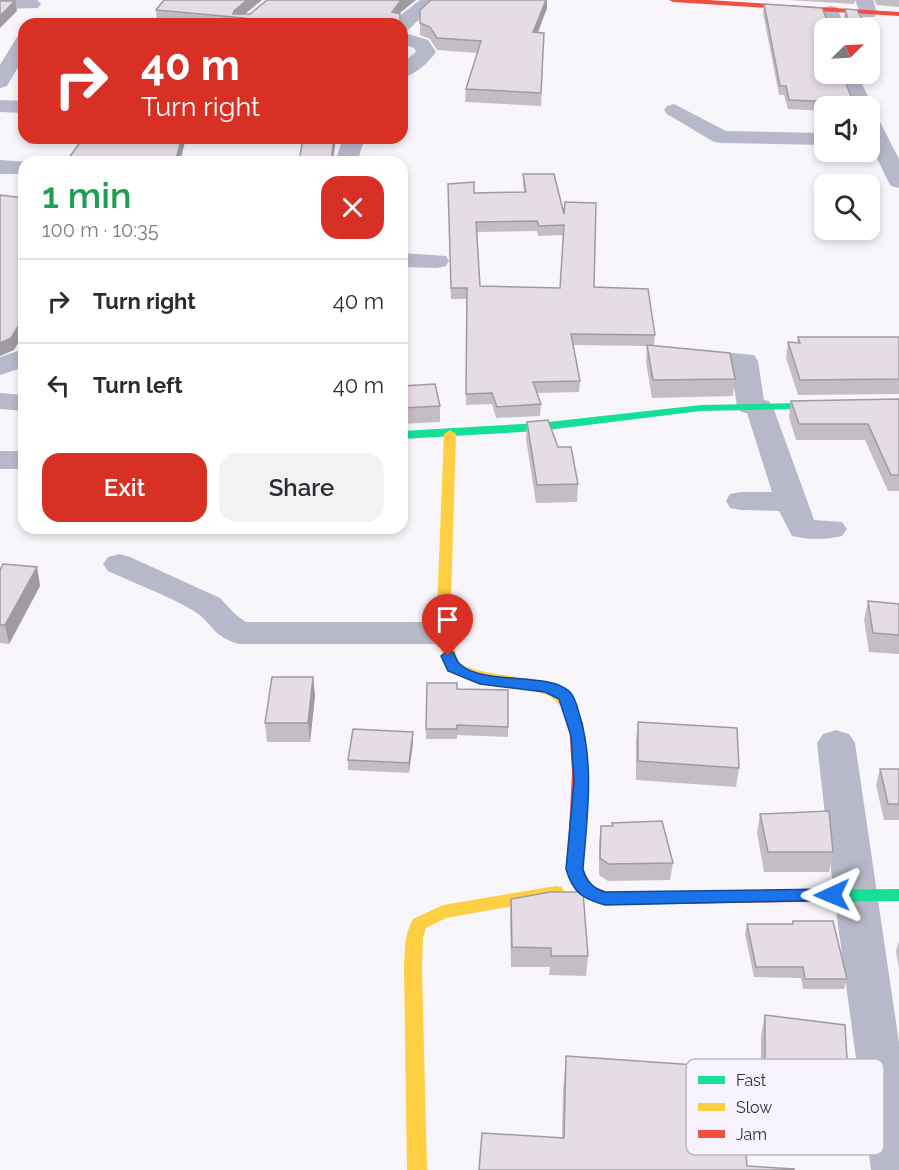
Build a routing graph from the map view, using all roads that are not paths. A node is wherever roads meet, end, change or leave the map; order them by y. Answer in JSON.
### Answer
{"nodes":[{"id":1,"x":431,"y":0,"type":"edge"},
{"id":2,"x":673,"y":0,"type":"edge"},
{"id":3,"x":0,"y":4,"type":"edge"},
{"id":4,"x":866,"y":6,"type":"edge"},
{"id":5,"x":31,"y":9,"type":"edge"},
{"id":6,"x":899,"y":14,"type":"edge"},
{"id":7,"x":408,"y":18,"type":"edge"},
{"id":8,"x":818,"y":18,"type":"edge"},
{"id":9,"x":839,"y":18,"type":"edge"},
{"id":10,"x":408,"y":40,"type":"edge"},
{"id":11,"x":18,"y":51,"type":"edge"},
{"id":12,"x":408,"y":67,"type":"edge"},
{"id":13,"x":0,"y":82,"type":"edge"},
{"id":14,"x":0,"y":106,"type":"edge"},
{"id":15,"x":18,"y":107,"type":"edge"},
{"id":16,"x":674,"y":110,"type":"dead end"},
{"id":17,"x":814,"y":139,"type":"edge"},
{"id":18,"x":880,"y":146,"type":"edge"},
{"id":19,"x":899,"y":181,"type":"edge"},
{"id":20,"x":408,"y":260,"type":"edge"},
{"id":21,"x":437,"y":261,"type":"dead end"},
{"id":22,"x":664,"y":356,"type":"edge"},
{"id":23,"x":18,"y":360,"type":"edge"},
{"id":24,"x":0,"y":367,"type":"edge"},
{"id":25,"x":0,"y":401,"type":"edge"},
{"id":26,"x":18,"y":403,"type":"edge"},
{"id":27,"x":899,"y":404,"type":"edge"},
{"id":28,"x":755,"y":406,"type":"junction"},
{"id":29,"x":450,"y":434,"type":"junction"},
{"id":30,"x":408,"y":435,"type":"edge"},
{"id":31,"x":0,"y":460,"type":"edge"},
{"id":32,"x":18,"y":460,"type":"edge"},
{"id":33,"x":741,"y":501,"type":"dead end"},
{"id":34,"x":789,"y":502,"type":"junction"},
{"id":35,"x":831,"y":529,"type":"dead end"},
{"id":36,"x":119,"y":564,"type":"dead end"},
{"id":37,"x":443,"y":633,"type":"junction"},
{"id":38,"x":836,"y":743,"type":"dead end"},
{"id":39,"x":584,"y":887,"type":"junction"},
{"id":40,"x":855,"y":895,"type":"junction"},
{"id":41,"x":899,"y":895,"type":"edge"},
{"id":42,"x":879,"y":1059,"type":"edge"},
{"id":43,"x":884,"y":1094,"type":"edge"},
{"id":44,"x":417,"y":1170,"type":"edge"},
{"id":45,"x":895,"y":1170,"type":"edge"}],
"edges":[{"from":1,"to":7,"type":"street"},
{"from":2,"to":8,"type":"street"},
{"from":3,"to":5,"type":"street"},
{"from":4,"to":6,"type":"street"},
{"from":4,"to":9,"type":"street"},
{"from":10,"to":12,"type":"street"},
{"from":11,"to":13,"type":"street"},
{"from":14,"to":15,"type":"street"},
{"from":16,"to":17,"type":"street"},
{"from":18,"to":19,"type":"street"},
{"from":20,"to":21,"type":"street"},
{"from":22,"to":28,"type":"street"},
{"from":23,"to":24,"type":"street"},
{"from":25,"to":26,"type":"street"},
{"from":27,"to":28,"type":"street"},
{"from":28,"to":29,"type":"street"},
{"from":28,"to":34,"type":"street"},
{"from":29,"to":30,"type":"street"},
{"from":29,"to":37,"type":"street"},
{"from":31,"to":32,"type":"street"},
{"from":33,"to":34,"type":"street"},
{"from":34,"to":35,"type":"street"},
{"from":36,"to":37,"type":"street"},
{"from":37,"to":39,"type":"street"},
{"from":38,"to":40,"type":"street"},
{"from":39,"to":40,"type":"street"},
{"from":39,"to":44,"type":"street"},
{"from":40,"to":41,"type":"street"},
{"from":40,"to":42,"type":"street"},
{"from":43,"to":45,"type":"street"}]}
